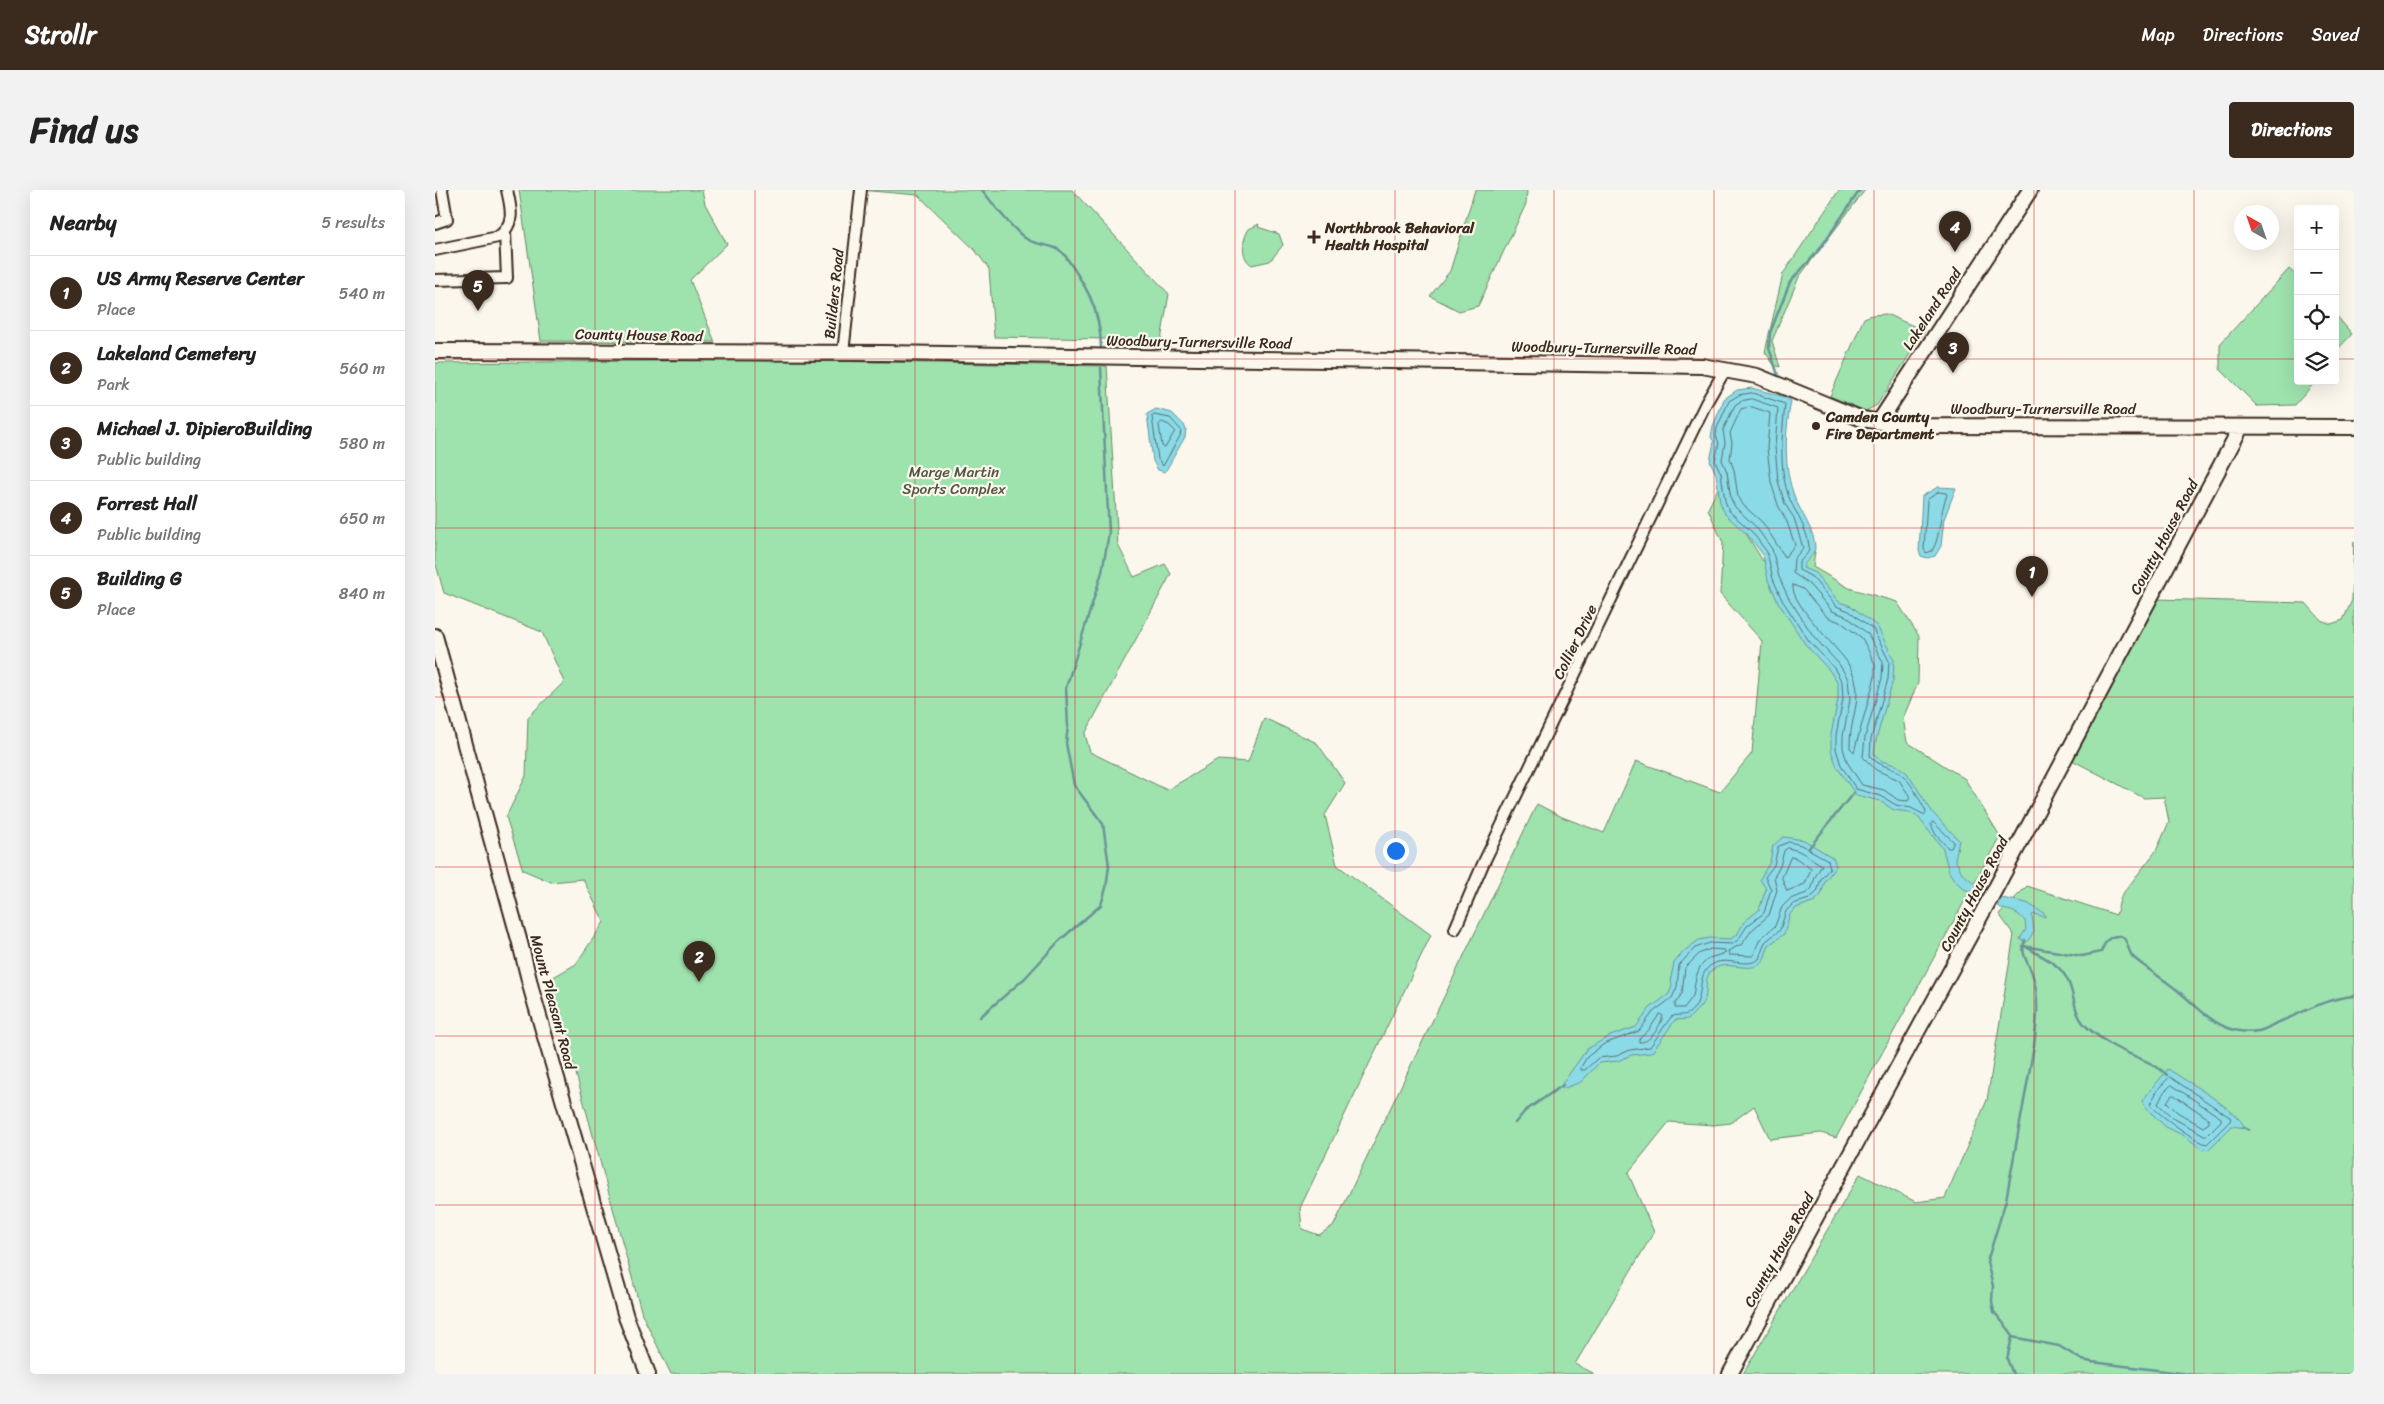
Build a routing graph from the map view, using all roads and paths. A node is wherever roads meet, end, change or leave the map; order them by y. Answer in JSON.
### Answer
{"nodes":[{"id":1,"x":442,"y":190,"type":"edge"},
{"id":2,"x":507,"y":190,"type":"edge"},
{"id":3,"x":861,"y":190,"type":"edge"},
{"id":4,"x":2030,"y":190,"type":"edge"},
{"id":5,"x":435,"y":195,"type":"edge"},
{"id":6,"x":444,"y":202,"type":"junction"},
{"id":7,"x":435,"y":223,"type":"edge"},
{"id":8,"x":505,"y":232,"type":"junction"},
{"id":9,"x":435,"y":250,"type":"edge"},
{"id":10,"x":435,"y":280,"type":"edge"},
{"id":11,"x":435,"y":351,"type":"edge"},
{"id":12,"x":843,"y":353,"type":"junction"},
{"id":13,"x":1725,"y":370,"type":"junction"},
{"id":14,"x":1879,"y":422,"type":"junction"},
{"id":15,"x":2241,"y":427,"type":"junction"},
{"id":16,"x":2354,"y":427,"type":"edge"},
{"id":17,"x":435,"y":636,"type":"edge"},
{"id":18,"x":1455,"y":929,"type":"dead end"},
{"id":19,"x":648,"y":1374,"type":"edge"},
{"id":20,"x":1730,"y":1374,"type":"edge"}],
"edges":[{"from":1,"to":6,"type":"street"},
{"from":2,"to":8,"type":"street"},
{"from":3,"to":12,"type":"street","name":"Builders Road"},
{"from":4,"to":14,"type":"street","name":"Lakeland Road"},
{"from":5,"to":6,"type":"street"},
{"from":6,"to":7,"type":"street"},
{"from":8,"to":9,"type":"street"},
{"from":8,"to":10,"type":"street"},
{"from":11,"to":12,"type":"street","name":"County House Road"},
{"from":12,"to":13,"type":"street","name":"Woodbury-Turnersville Road"},
{"from":13,"to":14,"type":"street","name":"Woodbury-Turnersville Road"},
{"from":13,"to":18,"type":"street","name":"Collier Drive"},
{"from":14,"to":15,"type":"street","name":"Woodbury-Turnersville Road"},
{"from":15,"to":16,"type":"street","name":"Woodbury-Turnersville Road"},
{"from":15,"to":20,"type":"street","name":"County House Road"},
{"from":17,"to":19,"type":"street","name":"Mount Pleasant Road"}]}
